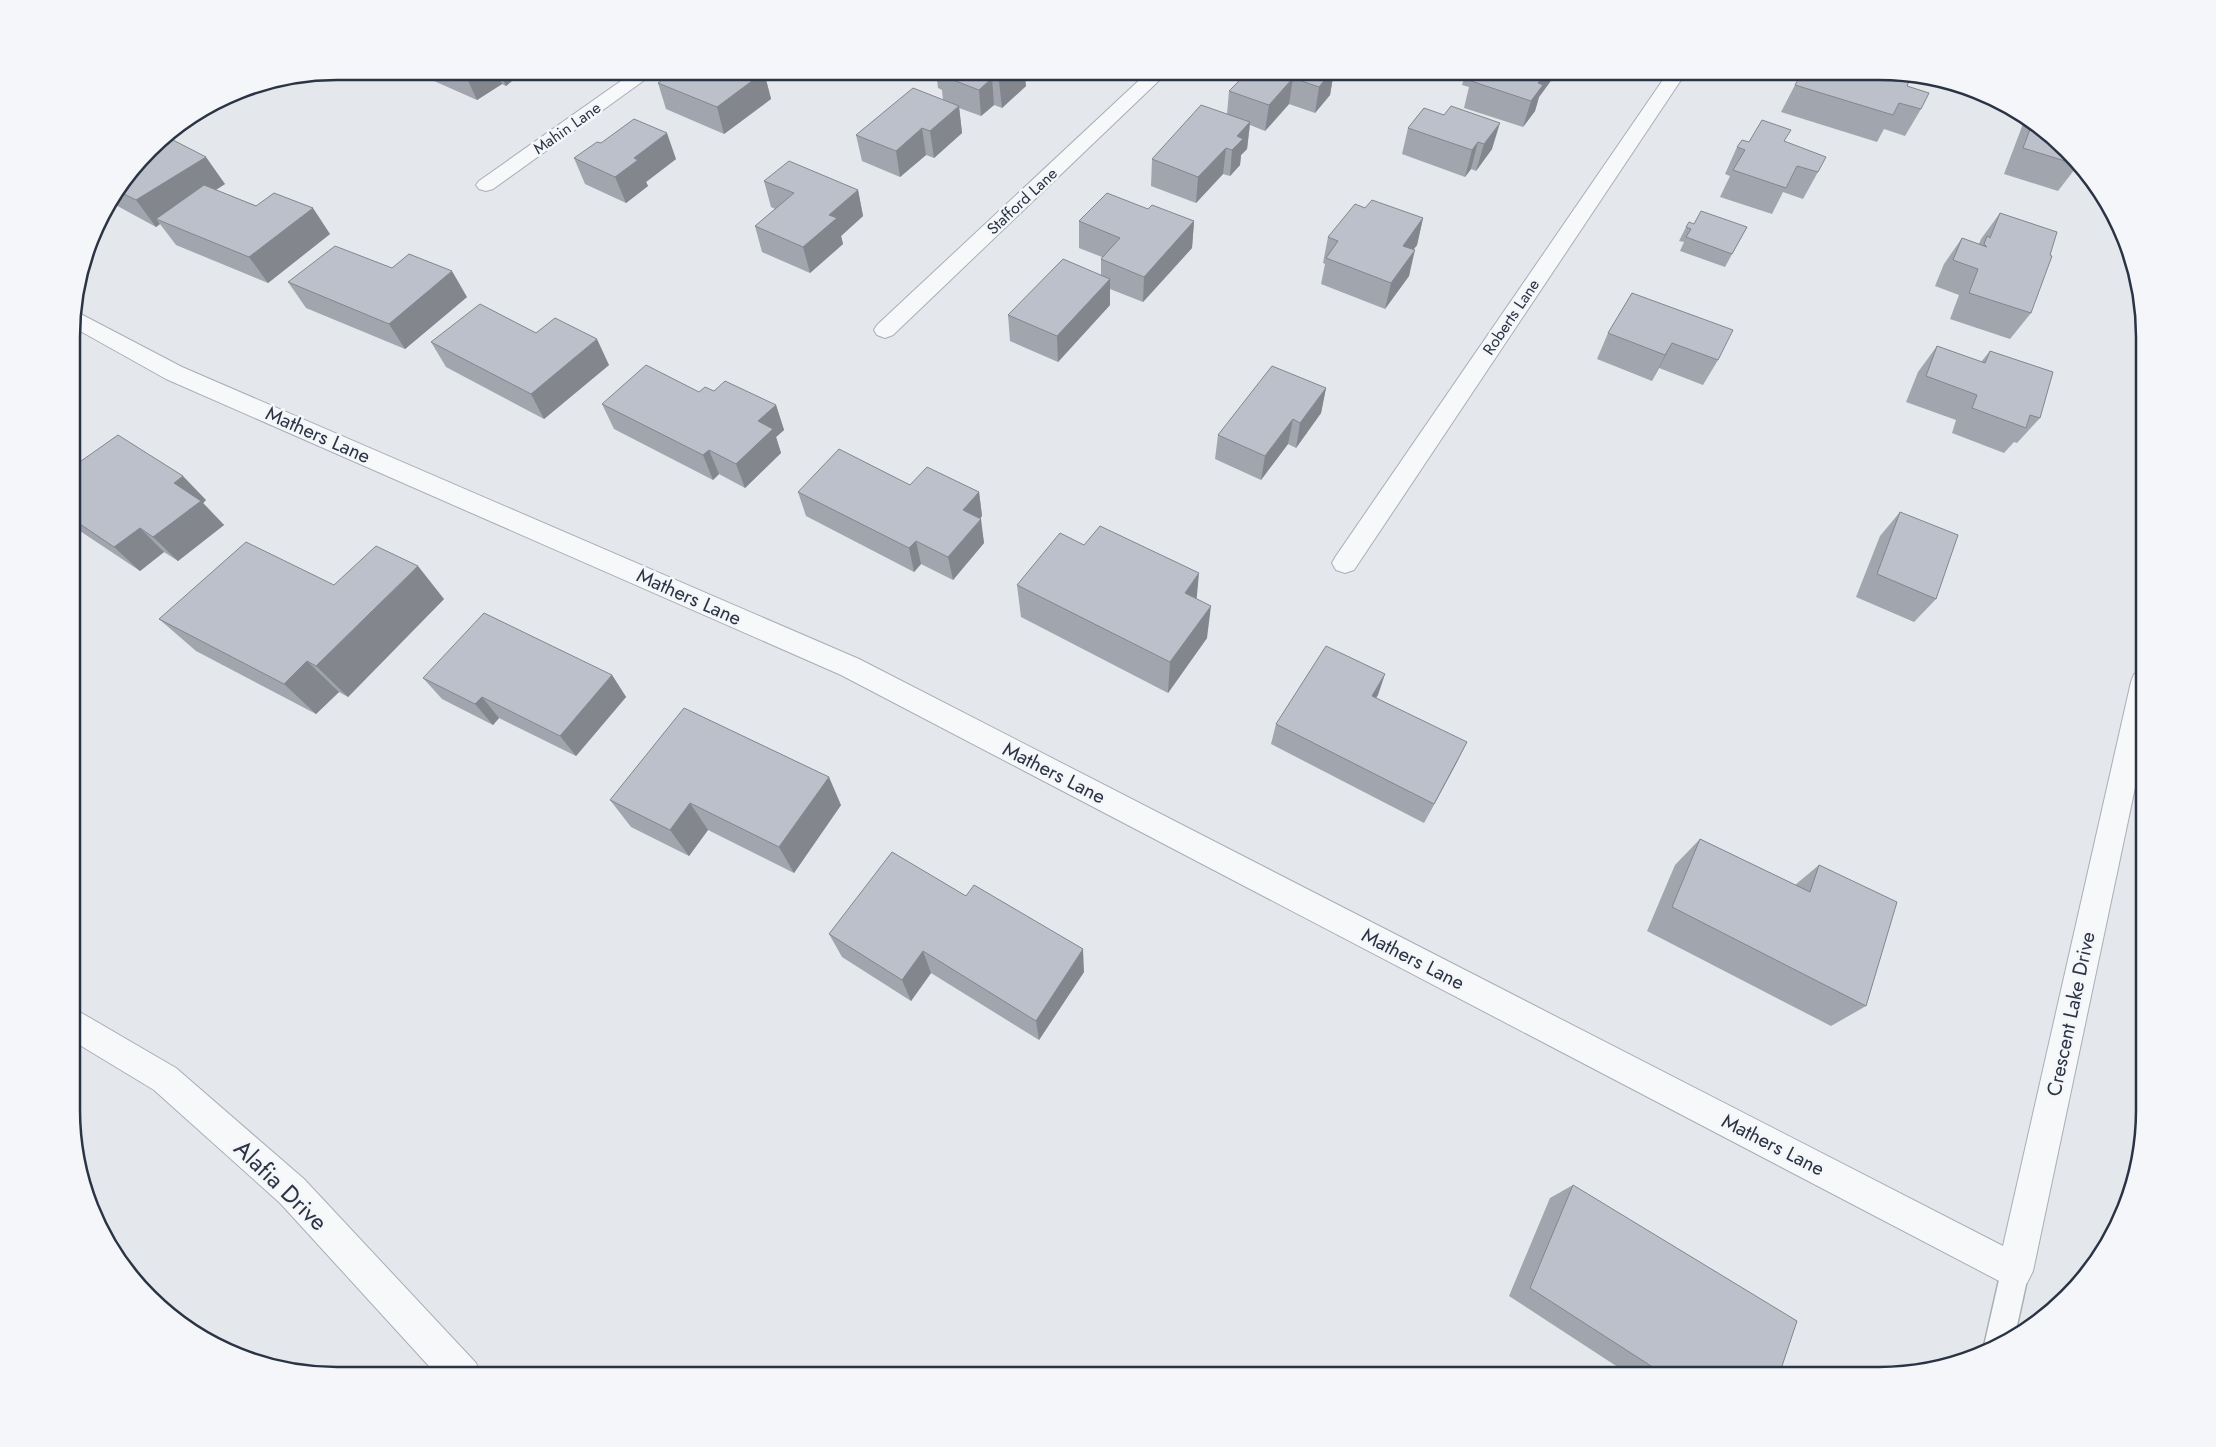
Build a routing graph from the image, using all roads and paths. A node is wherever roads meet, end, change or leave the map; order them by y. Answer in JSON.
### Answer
{"nodes":[{"id":1,"x":635,"y":80,"type":"edge"},
{"id":2,"x":1150,"y":80,"type":"edge"},
{"id":3,"x":1672,"y":80,"type":"edge"},
{"id":4,"x":486,"y":185,"type":"dead end"},
{"id":5,"x":81,"y":320,"type":"edge"},
{"id":6,"x":885,"y":330,"type":"dead end"},
{"id":7,"x":1345,"y":563,"type":"dead end"},
{"id":8,"x":2136,"y":718,"type":"edge"},
{"id":9,"x":80,"y":1027,"type":"edge"},
{"id":10,"x":2014,"y":1270,"type":"junction"},
{"id":11,"x":2000,"y":1336,"type":"edge"},
{"id":12,"x":455,"y":1367,"type":"edge"}],
"edges":[{"from":1,"to":4,"type":"street","name":"Mahin Lane"},
{"from":2,"to":6,"type":"street","name":"Stafford Lane"},
{"from":3,"to":7,"type":"street","name":"Roberts Lane"},
{"from":5,"to":10,"type":"street","name":"Mathers Lane"},
{"from":8,"to":10,"type":"street","name":"Crescent Lake Drive"},
{"from":9,"to":12,"type":"street","name":"Alafia Drive"},
{"from":10,"to":11,"type":"lane","name":"Crescent Lake Drive"}]}
